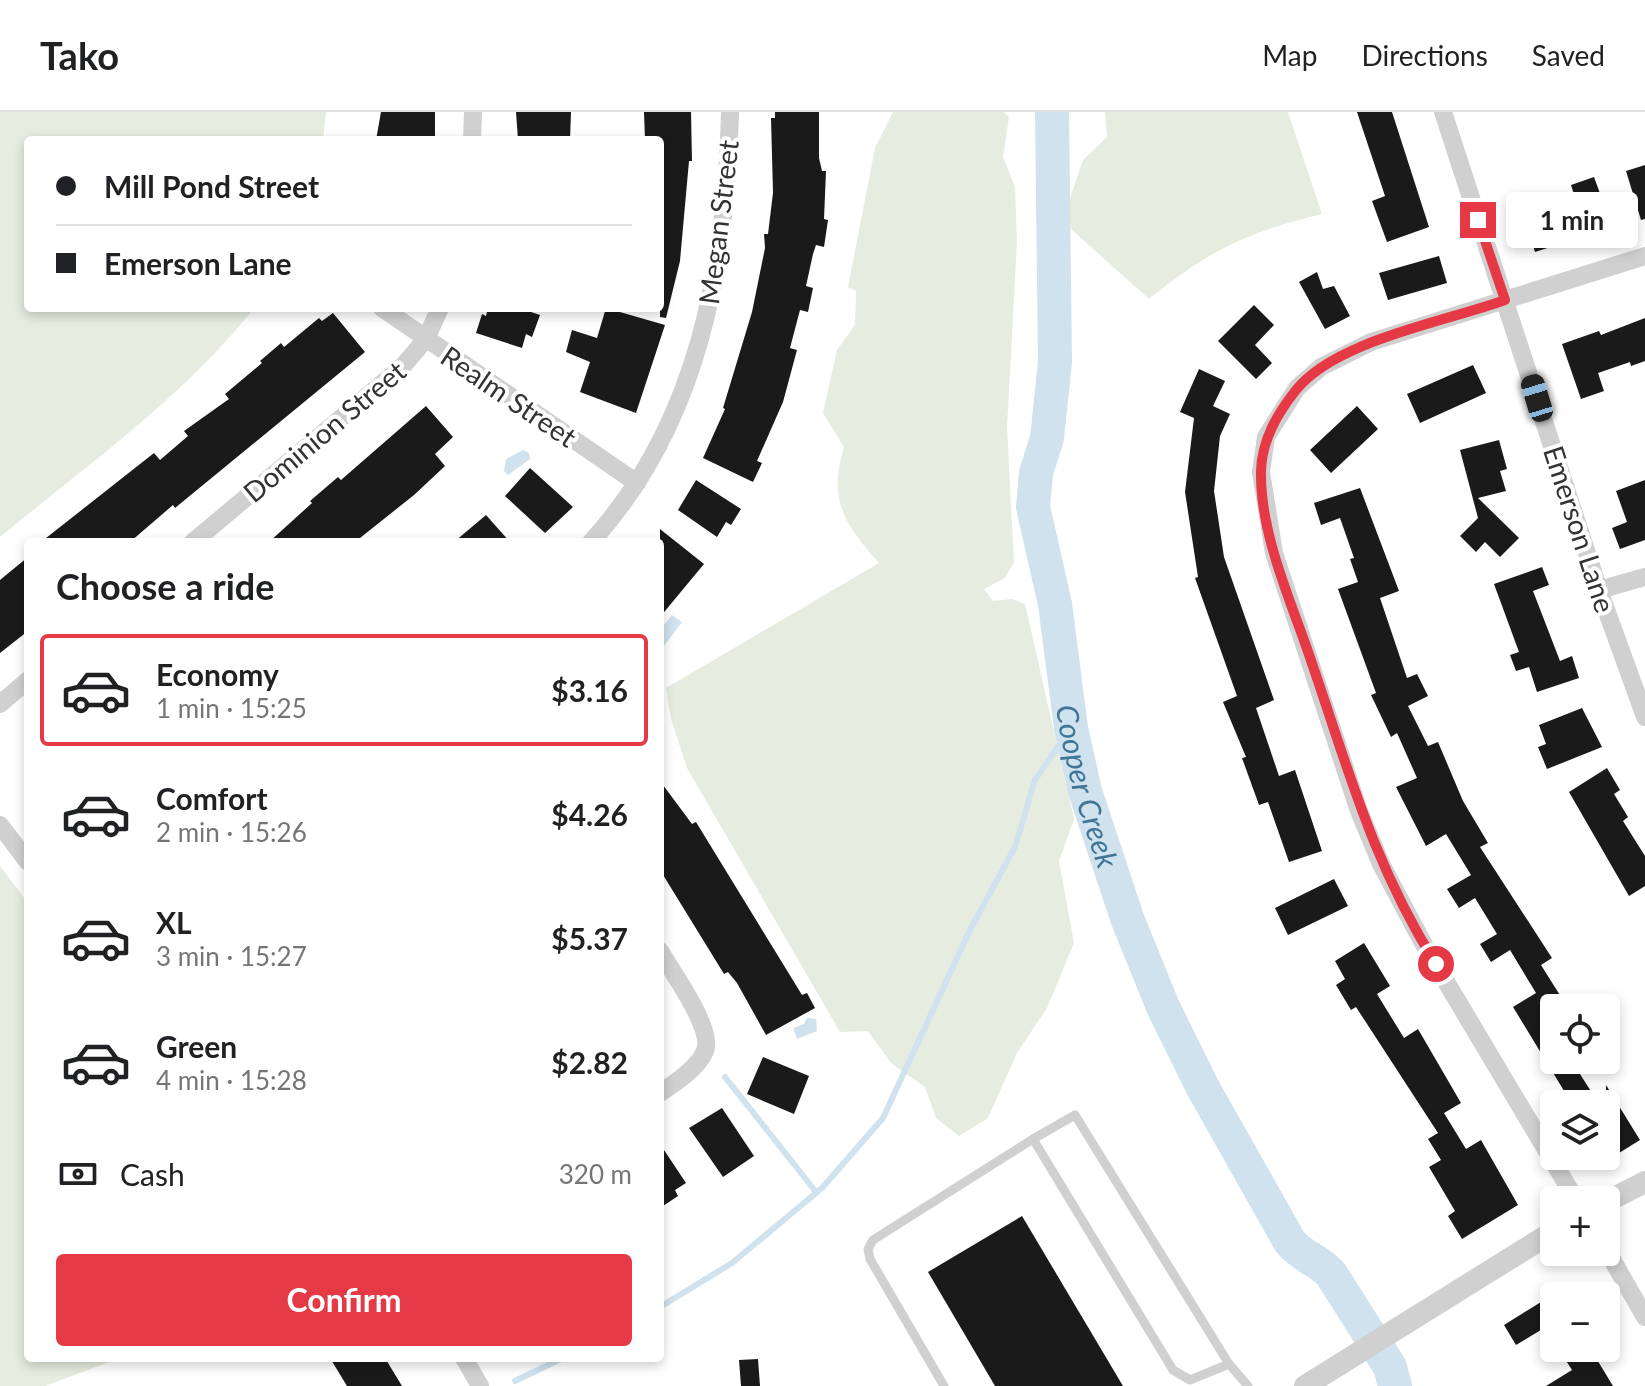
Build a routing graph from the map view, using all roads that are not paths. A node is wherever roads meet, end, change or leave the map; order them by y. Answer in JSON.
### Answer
{"nodes":[{"id":1,"x":473,"y":112,"type":"edge"},
{"id":2,"x":730,"y":112,"type":"edge"},
{"id":3,"x":1443,"y":112,"type":"edge"},
{"id":4,"x":472,"y":136,"type":"edge"},
{"id":5,"x":1645,"y":256,"type":"edge"},
{"id":6,"x":1505,"y":300,"type":"junction"},
{"id":7,"x":388,"y":312,"type":"edge"},
{"id":8,"x":438,"y":312,"type":"edge"},
{"id":9,"x":426,"y":339,"type":"junction"},
{"id":10,"x":637,"y":483,"type":"junction"},
{"id":11,"x":198,"y":538,"type":"edge"},
{"id":12,"x":594,"y":538,"type":"edge"},
{"id":13,"x":1645,"y":577,"type":"edge"},
{"id":14,"x":1599,"y":590,"type":"junction"},
{"id":15,"x":24,"y":683,"type":"edge"},
{"id":16,"x":0,"y":704,"type":"edge"},
{"id":17,"x":1645,"y":717,"type":"edge"},
{"id":18,"x":0,"y":825,"type":"edge"},
{"id":19,"x":24,"y":857,"type":"edge"},
{"id":20,"x":664,"y":958,"type":"edge"},
{"id":21,"x":664,"y":1090,"type":"edge"},
{"id":22,"x":1033,"y":1139,"type":"junction"},
{"id":23,"x":1645,"y":1182,"type":"edge"},
{"id":24,"x":1568,"y":1186,"type":"edge"},
{"id":25,"x":1620,"y":1195,"type":"edge"},
{"id":26,"x":1540,"y":1240,"type":"edge"},
{"id":27,"x":1616,"y":1266,"type":"edge"},
{"id":28,"x":1645,"y":1317,"type":"edge"},
{"id":29,"x":466,"y":1362,"type":"edge"},
{"id":30,"x":1229,"y":1364,"type":"junction"},
{"id":31,"x":480,"y":1386,"type":"edge"},
{"id":32,"x":944,"y":1386,"type":"edge"},
{"id":33,"x":1248,"y":1386,"type":"edge"},
{"id":34,"x":1305,"y":1386,"type":"edge"}],
"edges":[{"from":1,"to":4,"type":"street"},
{"from":2,"to":10,"type":"street","name":"Megan Street"},
{"from":3,"to":6,"type":"street","name":"Emerson Lane"},
{"from":5,"to":6,"type":"street"},
{"from":6,"to":14,"type":"street","name":"Emerson Lane"},
{"from":6,"to":24,"type":"street"},
{"from":7,"to":9,"type":"street","name":"Realm Street"},
{"from":8,"to":9,"type":"street","name":"Dominion Street"},
{"from":9,"to":10,"type":"street","name":"Realm Street"},
{"from":9,"to":11,"type":"street","name":"Dominion Street"},
{"from":10,"to":12,"type":"street","name":"Megan Street"},
{"from":13,"to":14,"type":"street"},
{"from":14,"to":17,"type":"street","name":"Emerson Lane"},
{"from":15,"to":16,"type":"street"},
{"from":18,"to":19,"type":"street"},
{"from":20,"to":21,"type":"street"},
{"from":22,"to":30,"type":"lane"},
{"from":22,"to":30,"type":"lane"},
{"from":22,"to":32,"type":"lane"},
{"from":23,"to":25,"type":"street"},
{"from":26,"to":34,"type":"street"},
{"from":27,"to":28,"type":"street"},
{"from":29,"to":31,"type":"street"},
{"from":30,"to":33,"type":"lane"}]}
